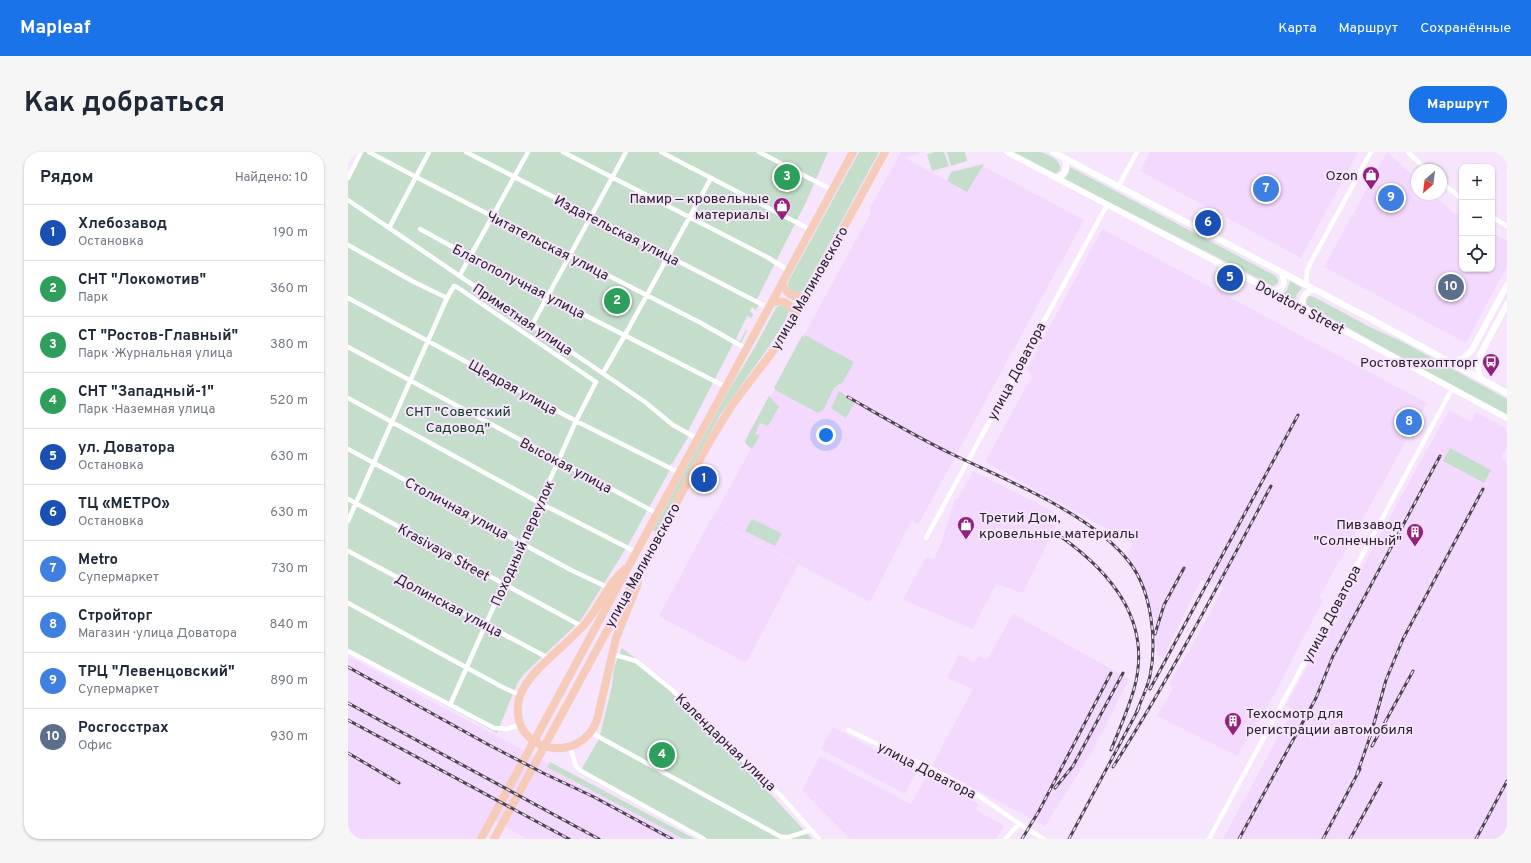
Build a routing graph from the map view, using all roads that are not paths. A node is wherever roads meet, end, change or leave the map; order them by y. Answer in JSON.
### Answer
{"nodes":[{"id":1,"x":361,"y":152,"type":"edge"},
{"id":2,"x":369,"y":152,"type":"edge"},
{"id":3,"x":429,"y":152,"type":"edge"},
{"id":4,"x":466,"y":152,"type":"edge"},
{"id":5,"x":528,"y":152,"type":"edge"},
{"id":6,"x":563,"y":152,"type":"edge"},
{"id":7,"x":626,"y":152,"type":"edge"},
{"id":8,"x":661,"y":152,"type":"edge"},
{"id":9,"x":759,"y":152,"type":"edge"},
{"id":10,"x":852,"y":152,"type":"edge"},
{"id":11,"x":885,"y":152,"type":"edge"},
{"id":12,"x":1007,"y":152,"type":"edge"},
{"id":13,"x":1053,"y":152,"type":"edge"},
{"id":14,"x":1137,"y":152,"type":"edge"},
{"id":15,"x":1371,"y":152,"type":"edge"},
{"id":16,"x":1408,"y":152,"type":"edge"},
{"id":17,"x":1064,"y":158,"type":"junction"},
{"id":18,"x":1421,"y":164,"type":"edge"},
{"id":19,"x":515,"y":177,"type":"junction"},
{"id":20,"x":1054,"y":177,"type":"junction"},
{"id":21,"x":348,"y":178,"type":"edge"},
{"id":22,"x":416,"y":178,"type":"junction"},
{"id":23,"x":612,"y":178,"type":"junction"},
{"id":24,"x":711,"y":178,"type":"junction"},
{"id":25,"x":1118,"y":187,"type":"junction"},
{"id":26,"x":1447,"y":187,"type":"edge"},
{"id":27,"x":832,"y":190,"type":"junction"},
{"id":28,"x":1459,"y":197,"type":"edge"},
{"id":29,"x":348,"y":200,"type":"edge"},
{"id":30,"x":1107,"y":205,"type":"junction"},
{"id":31,"x":591,"y":216,"type":"junction"},
{"id":32,"x":492,"y":217,"type":"junction"},
{"id":33,"x":690,"y":217,"type":"junction"},
{"id":34,"x":1495,"y":220,"type":"edge"},
{"id":35,"x":1507,"y":226,"type":"edge"},
{"id":36,"x":389,"y":228,"type":"junction"},
{"id":37,"x":420,"y":229,"type":"dead end"},
{"id":38,"x":811,"y":230,"type":"junction"},
{"id":39,"x":348,"y":245,"type":"edge"},
{"id":40,"x":570,"y":256,"type":"junction"},
{"id":41,"x":668,"y":256,"type":"junction"},
{"id":42,"x":471,"y":257,"type":"junction"},
{"id":43,"x":789,"y":271,"type":"junction"},
{"id":44,"x":1282,"y":272,"type":"junction"},
{"id":45,"x":460,"y":275,"type":"junction"},
{"id":46,"x":782,"y":283,"type":"junction"},
{"id":47,"x":1306,"y":285,"type":"junction"},
{"id":48,"x":1507,"y":285,"type":"edge"},
{"id":49,"x":1314,"y":289,"type":"junction"},
{"id":50,"x":1274,"y":292,"type":"junction"},
{"id":51,"x":646,"y":295,"type":"junction"},
{"id":52,"x":548,"y":296,"type":"junction"},
{"id":53,"x":806,"y":296,"type":"junction"},
{"id":54,"x":348,"y":298,"type":"edge"},
{"id":55,"x":447,"y":298,"type":"junction"},
{"id":56,"x":1507,"y":304,"type":"edge"},
{"id":57,"x":770,"y":305,"type":"junction"},
{"id":58,"x":1303,"y":308,"type":"junction"},
{"id":59,"x":796,"y":315,"type":"junction"},
{"id":60,"x":532,"y":325,"type":"junction"},
{"id":61,"x":625,"y":335,"type":"junction"},
{"id":62,"x":428,"y":340,"type":"junction"},
{"id":63,"x":348,"y":347,"type":"edge"},
{"id":64,"x":747,"y":349,"type":"junction"},
{"id":65,"x":1451,"y":363,"type":"junction"},
{"id":66,"x":602,"y":373,"type":"junction"},
{"id":67,"x":1481,"y":379,"type":"junction"},
{"id":68,"x":409,"y":381,"type":"junction"},
{"id":69,"x":726,"y":387,"type":"junction"},
{"id":70,"x":1452,"y":389,"type":"junction"},
{"id":71,"x":1507,"y":393,"type":"edge"},
{"id":72,"x":348,"y":398,"type":"edge"},
{"id":73,"x":1507,"y":418,"type":"edge"},
{"id":74,"x":576,"y":421,"type":"junction"},
{"id":75,"x":391,"y":423,"type":"junction"},
{"id":76,"x":698,"y":439,"type":"junction"},
{"id":77,"x":348,"y":449,"type":"edge"},
{"id":78,"x":559,"y":461,"type":"junction"},
{"id":79,"x":374,"y":463,"type":"junction"},
{"id":80,"x":680,"y":473,"type":"junction"},
{"id":81,"x":348,"y":499,"type":"edge"},
{"id":82,"x":356,"y":503,"type":"junction"},
{"id":83,"x":540,"y":503,"type":"junction"},
{"id":84,"x":658,"y":514,"type":"junction"},
{"id":85,"x":348,"y":521,"type":"edge"},
{"id":86,"x":926,"y":538,"type":"dead end"},
{"id":87,"x":522,"y":544,"type":"junction"},
{"id":88,"x":348,"y":551,"type":"edge"},
{"id":89,"x":636,"y":552,"type":"junction"},
{"id":90,"x":630,"y":564,"type":"junction"},
{"id":91,"x":640,"y":569,"type":"junction"},
{"id":92,"x":504,"y":584,"type":"junction"},
{"id":93,"x":609,"y":588,"type":"junction"},
{"id":94,"x":348,"y":603,"type":"edge"},
{"id":95,"x":486,"y":625,"type":"junction"},
{"id":96,"x":583,"y":627,"type":"junction"},
{"id":97,"x":348,"y":651,"type":"edge"},
{"id":98,"x":612,"y":654,"type":"junction"},
{"id":99,"x":550,"y":659,"type":"junction"},
{"id":100,"x":466,"y":668,"type":"junction"},
{"id":101,"x":520,"y":695,"type":"junction"},
{"id":102,"x":450,"y":705,"type":"junction"},
{"id":103,"x":520,"y":725,"type":"junction"},
{"id":104,"x":848,"y":730,"type":"dead end"},
{"id":105,"x":590,"y":732,"type":"junction"},
{"id":106,"x":570,"y":747,"type":"junction"},
{"id":107,"x":1019,"y":824,"type":"junction"},
{"id":108,"x":811,"y":830,"type":"junction"},
{"id":109,"x":481,"y":839,"type":"edge"},
{"id":110,"x":494,"y":839,"type":"edge"},
{"id":111,"x":704,"y":839,"type":"edge"},
{"id":112,"x":819,"y":839,"type":"edge"},
{"id":113,"x":1005,"y":839,"type":"edge"},
{"id":114,"x":1044,"y":839,"type":"edge"},
{"id":115,"x":1209,"y":839,"type":"edge"}],
"edges":[{"from":1,"to":21,"type":"street"},
{"from":2,"to":22,"type":"street","name":"Читательская улица"},
{"from":3,"to":22,"type":"street"},
{"from":4,"to":19,"type":"street","name":"Издательская улица"},
{"from":5,"to":19,"type":"street"},
{"from":6,"to":23,"type":"street"},
{"from":7,"to":23,"type":"street"},
{"from":8,"to":24,"type":"street"},
{"from":9,"to":27,"type":"street"},
{"from":10,"to":27,"type":"highway","name":"улица Малиновского"},
{"from":11,"to":53,"type":"highway","name":"улица Малиновского"},
{"from":12,"to":20,"type":"street","name":"Dovatora Street"},
{"from":13,"to":17,"type":"street","name":"Dovatora Street"},
{"from":14,"to":25,"type":"street"},
{"from":15,"to":47,"type":"street"},
{"from":16,"to":18,"type":"street"},
{"from":17,"to":20,"type":"street"},
{"from":17,"to":25,"type":"street","name":"Dovatora Street"},
{"from":19,"to":31,"type":"street","name":"Издательская улица"},
{"from":19,"to":32,"type":"street"},
{"from":20,"to":30,"type":"street","name":"Dovatora Street"},
{"from":22,"to":32,"type":"street","name":"Читательская улица"},
{"from":22,"to":36,"type":"street"},
{"from":23,"to":31,"type":"street"},
{"from":23,"to":33,"type":"street"},
{"from":24,"to":33,"type":"street"},
{"from":24,"to":38,"type":"street"},
{"from":25,"to":44,"type":"street","name":"Dovatora Street"},
{"from":26,"to":28,"type":"street"},
{"from":27,"to":38,"type":"highway","name":"улица Малиновского"},
{"from":29,"to":36,"type":"street","name":"Приметная улица"},
{"from":30,"to":50,"type":"street","name":"Dovatora Street"},
{"from":30,"to":86,"type":"street","name":"улица Доватора"},
{"from":31,"to":40,"type":"street"},
{"from":31,"to":41,"type":"street","name":"Издательская улица"},
{"from":32,"to":40,"type":"street","name":"Читательская улица"},
{"from":32,"to":42,"type":"street"},
{"from":33,"to":41,"type":"street"},
{"from":33,"to":43,"type":"street"},
{"from":34,"to":35,"type":"street"},
{"from":36,"to":45,"type":"street","name":"Приметная улица"},
{"from":37,"to":42,"type":"street","name":"Благополучная улица"},
{"from":38,"to":43,"type":"highway","name":"улица Малиновского"},
{"from":39,"to":55,"type":"street"},
{"from":40,"to":51,"type":"street","name":"Читательская улица"},
{"from":40,"to":52,"type":"street"},
{"from":41,"to":51,"type":"street"},
{"from":41,"to":57,"type":"street","name":"Издательская улица"},
{"from":42,"to":45,"type":"street"},
{"from":42,"to":52,"type":"street","name":"Благополучная улица"},
{"from":43,"to":46,"type":"highway","name":"улица Малиновского"},
{"from":44,"to":47,"type":"street","name":"Dovatora Street"},
{"from":44,"to":50,"type":"street"},
{"from":45,"to":60,"type":"street","name":"Приметная улица"},
{"from":46,"to":53,"type":"highway"},
{"from":46,"to":57,"type":"highway","name":"улица Малиновского"},
{"from":47,"to":49,"type":"street","name":"Dovatora Street"},
{"from":48,"to":65,"type":"street"},
{"from":49,"to":58,"type":"street"},
{"from":49,"to":65,"type":"street","name":"Dovatora Street"},
{"from":50,"to":58,"type":"street","name":"Dovatora Street"},
{"from":51,"to":61,"type":"street"},
{"from":51,"to":64,"type":"street","name":"Читательская улица"},
{"from":52,"to":60,"type":"street"},
{"from":52,"to":61,"type":"street","name":"Благополучная улица"},
{"from":53,"to":59,"type":"highway","name":"улица Малиновского"},
{"from":54,"to":62,"type":"street","name":"Щедрая улица"},
{"from":55,"to":62,"type":"street"},
{"from":55,"to":74,"type":"street","name":"Походный переулок"},
{"from":56,"to":67,"type":"street"},
{"from":57,"to":59,"type":"highway"},
{"from":57,"to":64,"type":"highway","name":"улица Малиновского"},
{"from":58,"to":70,"type":"street","name":"Dovatora Street"},
{"from":59,"to":91,"type":"highway","name":"улица Малиновского"},
{"from":60,"to":66,"type":"street","name":"Приметная улица"},
{"from":61,"to":66,"type":"street"},
{"from":61,"to":69,"type":"street","name":"Благополучная улица"},
{"from":62,"to":68,"type":"street"},
{"from":62,"to":74,"type":"street","name":"Щедрая улица"},
{"from":63,"to":68,"type":"street","name":"Высокая улица"},
{"from":64,"to":69,"type":"highway","name":"улица Малиновского"},
{"from":65,"to":67,"type":"street","name":"Dovatora Street"},
{"from":66,"to":76,"type":"street","name":"Приметная улица"},
{"from":67,"to":71,"type":"street","name":"Dovatora Street"},
{"from":68,"to":75,"type":"street"},
{"from":68,"to":78,"type":"street","name":"Высокая улица"},
{"from":69,"to":76,"type":"highway","name":"улица Малиновского"},
{"from":70,"to":73,"type":"street","name":"Dovatora Street"},
{"from":70,"to":115,"type":"street","name":"улица Доватора"},
{"from":72,"to":75,"type":"street"},
{"from":74,"to":78,"type":"street","name":"Походный переулок"},
{"from":74,"to":80,"type":"street","name":"Щедрая улица"},
{"from":75,"to":79,"type":"street"},
{"from":75,"to":83,"type":"street"},
{"from":76,"to":80,"type":"highway","name":"улица Малиновского"},
{"from":77,"to":79,"type":"street","name":"Столичная улица"},
{"from":78,"to":83,"type":"street","name":"Походный переулок"},
{"from":78,"to":84,"type":"street","name":"Высокая улица"},
{"from":79,"to":82,"type":"street"},
{"from":79,"to":87,"type":"street","name":"Столичная улица"},
{"from":80,"to":84,"type":"highway","name":"улица Малиновского"},
{"from":81,"to":82,"type":"street","name":"Krasivaya Street"},
{"from":82,"to":85,"type":"street"},
{"from":82,"to":92,"type":"street","name":"Krasivaya Street"},
{"from":83,"to":87,"type":"street","name":"Походный переулок"},
{"from":83,"to":89,"type":"street"},
{"from":84,"to":89,"type":"highway","name":"улица Малиновского"},
{"from":87,"to":92,"type":"street","name":"Походный переулок"},
{"from":87,"to":93,"type":"street","name":"Столичная улица"},
{"from":88,"to":95,"type":"street","name":"Долинская улица"},
{"from":89,"to":90,"type":"highway","name":"улица Малиновского"},
{"from":90,"to":93,"type":"highway"},
{"from":90,"to":109,"type":"highway","name":"улица Малиновского"},
{"from":91,"to":98,"type":"highway"},
{"from":91,"to":110,"type":"highway","name":"улица Малиновского"},
{"from":92,"to":95,"type":"street","name":"Походный переулок"},
{"from":92,"to":96,"type":"street","name":"Krasivaya Street"},
{"from":93,"to":96,"type":"highway"},
{"from":94,"to":100,"type":"street"},
{"from":95,"to":99,"type":"street","name":"Долинская улица"},
{"from":95,"to":100,"type":"street","name":"Походный переулок"},
{"from":96,"to":99,"type":"highway"},
{"from":97,"to":102,"type":"street"},
{"from":98,"to":105,"type":"highway"},
{"from":98,"to":108,"type":"street","name":"Календарная улица"},
{"from":99,"to":101,"type":"highway"},
{"from":100,"to":101,"type":"street"},
{"from":100,"to":102,"type":"street","name":"Походный переулок"},
{"from":101,"to":103,"type":"highway"},
{"from":102,"to":103,"type":"street"},
{"from":103,"to":106,"type":"highway"},
{"from":104,"to":107,"type":"street","name":"улица Доватора"},
{"from":105,"to":106,"type":"highway"},
{"from":105,"to":108,"type":"street"},
{"from":106,"to":111,"type":"street"},
{"from":107,"to":113,"type":"street"},
{"from":107,"to":114,"type":"street","name":"улица Доватора"},
{"from":108,"to":112,"type":"street","name":"Календарная улица"}]}
